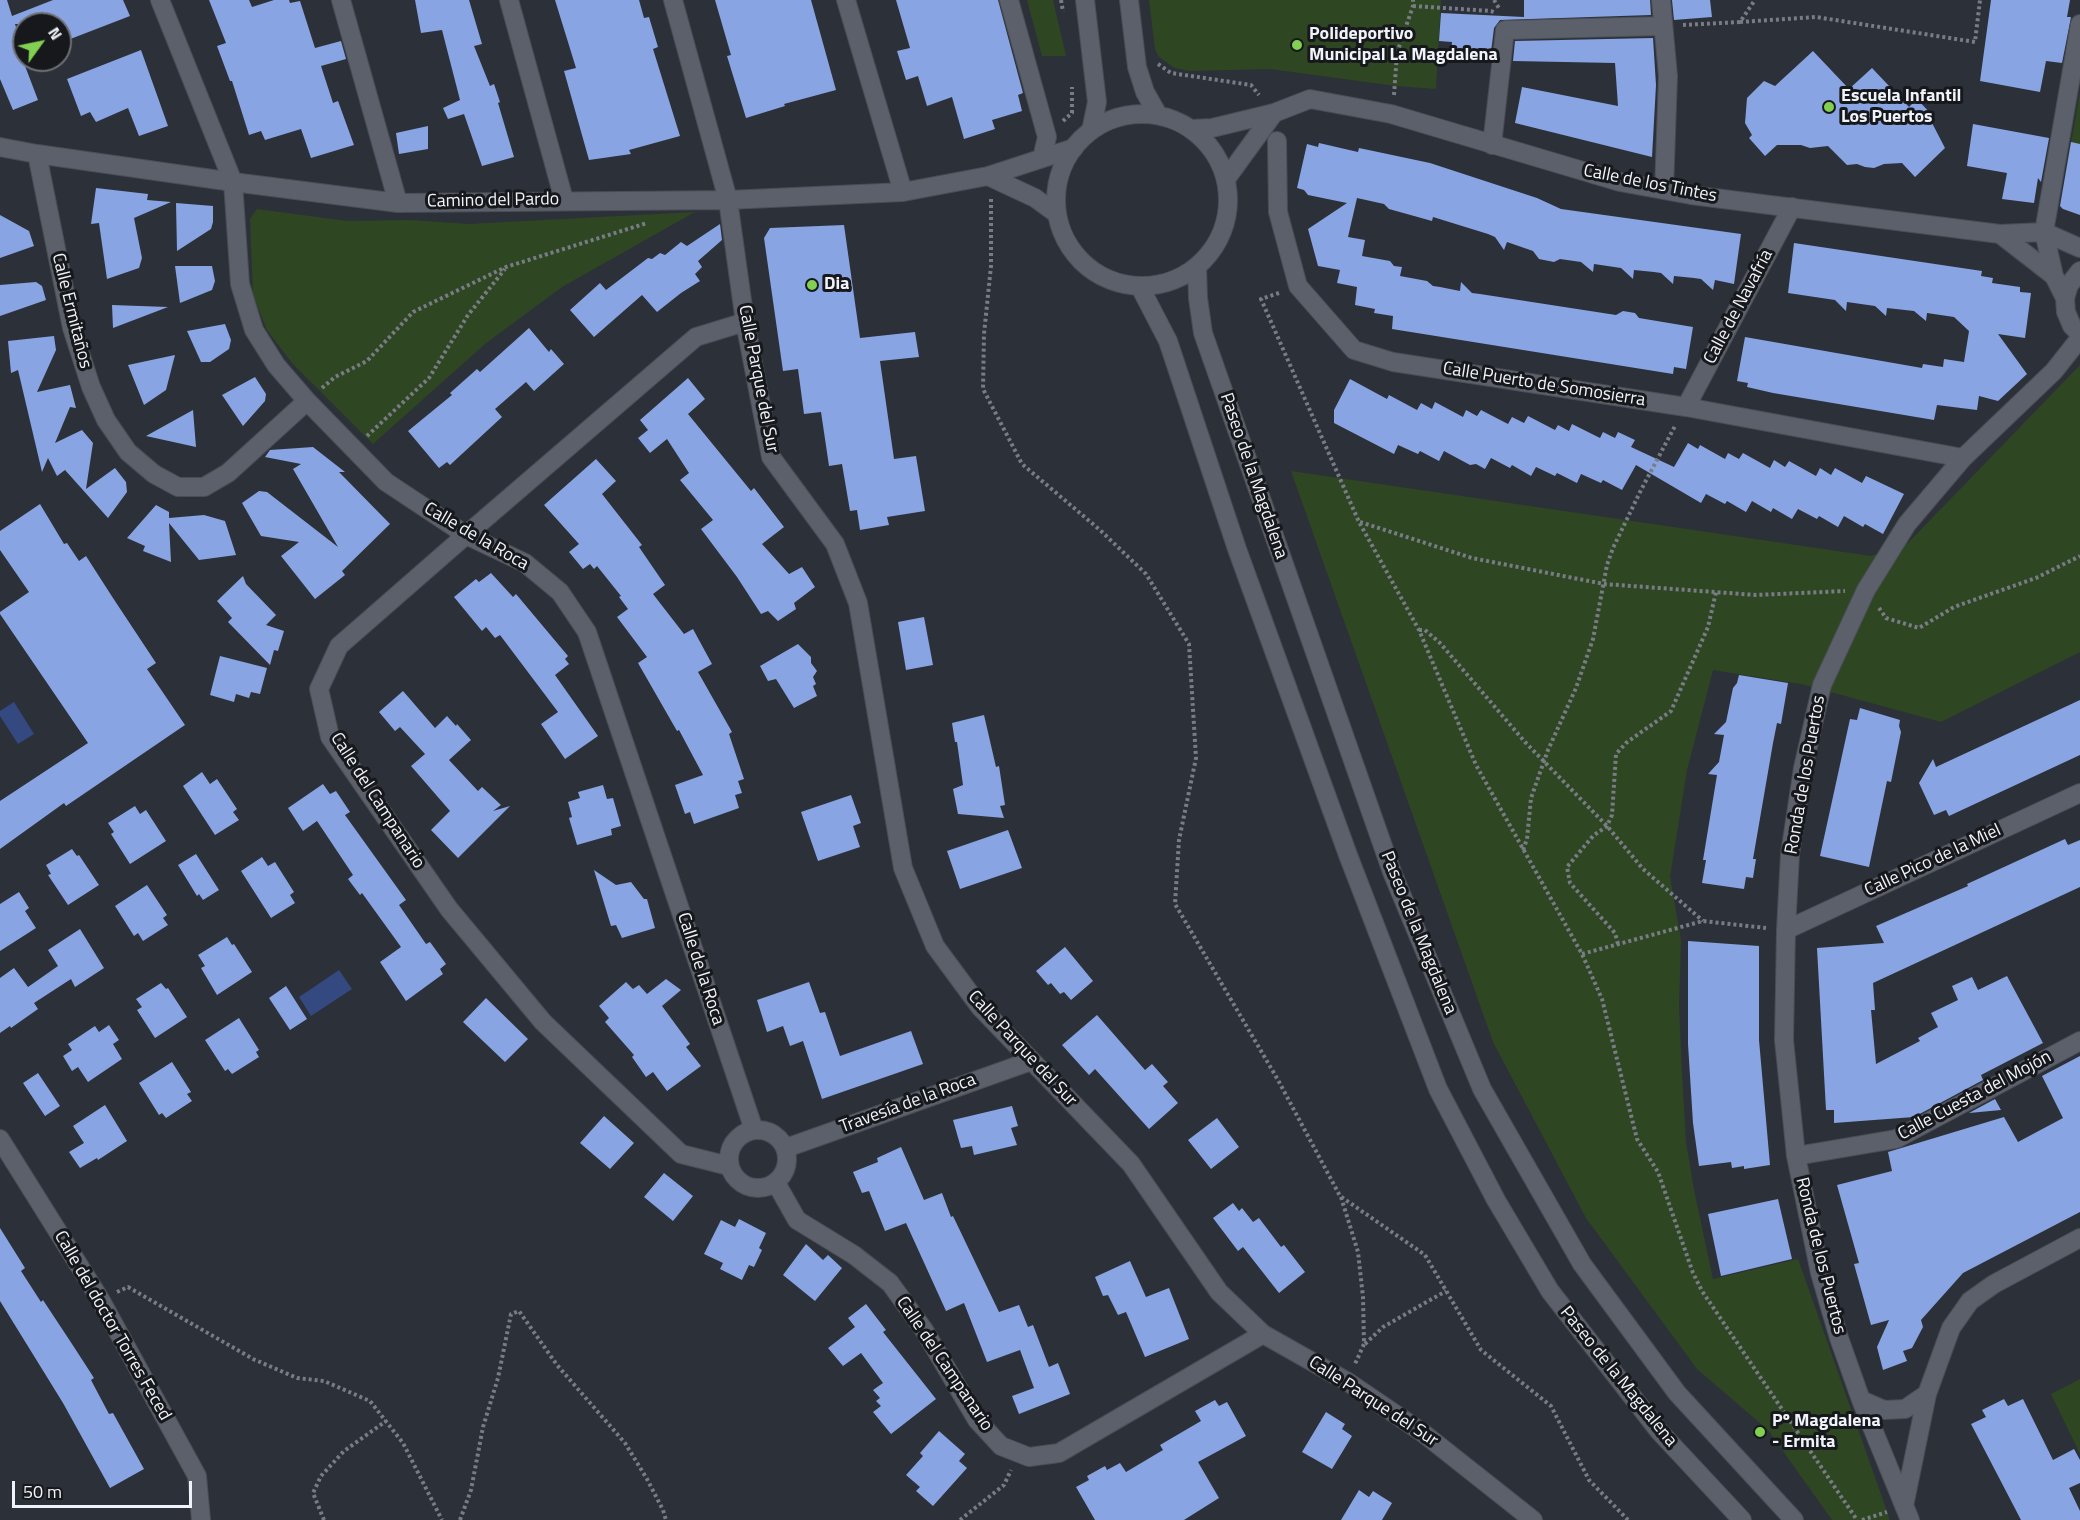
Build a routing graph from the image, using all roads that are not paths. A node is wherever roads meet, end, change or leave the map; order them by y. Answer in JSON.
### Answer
{"nodes":[{"id":1,"x":160,"y":0,"type":"edge"},
{"id":2,"x":341,"y":0,"type":"edge"},
{"id":3,"x":509,"y":0,"type":"edge"},
{"id":4,"x":673,"y":0,"type":"edge"},
{"id":5,"x":846,"y":0,"type":"edge"},
{"id":6,"x":1009,"y":0,"type":"edge"},
{"id":7,"x":1084,"y":0,"type":"edge"},
{"id":8,"x":1129,"y":0,"type":"edge"},
{"id":9,"x":1661,"y":0,"type":"edge"},
{"id":10,"x":2080,"y":24,"type":"edge"},
{"id":11,"x":1663,"y":26,"type":"junction"},
{"id":12,"x":1274,"y":113,"type":"junction"},
{"id":13,"x":1158,"y":116,"type":"junction"},
{"id":14,"x":1191,"y":129,"type":"junction"},
{"id":15,"x":1091,"y":131,"type":"junction"},
{"id":16,"x":1277,"y":141,"type":"dead end"},
{"id":17,"x":1492,"y":145,"type":"junction"},
{"id":18,"x":0,"y":147,"type":"edge"},
{"id":19,"x":1074,"y":148,"type":"junction"},
{"id":20,"x":38,"y":154,"type":"junction"},
{"id":21,"x":1042,"y":158,"type":"junction"},
{"id":22,"x":988,"y":176,"type":"junction"},
{"id":23,"x":1226,"y":179,"type":"junction"},
{"id":24,"x":233,"y":182,"type":"junction"},
{"id":25,"x":1664,"y":190,"type":"junction"},
{"id":26,"x":903,"y":192,"type":"junction"},
{"id":27,"x":564,"y":200,"type":"junction"},
{"id":28,"x":728,"y":200,"type":"junction"},
{"id":29,"x":398,"y":203,"type":"junction"},
{"id":30,"x":1792,"y":207,"type":"junction"},
{"id":31,"x":1057,"y":214,"type":"junction"},
{"id":32,"x":2044,"y":232,"type":"junction"},
{"id":33,"x":2000,"y":234,"type":"junction"},
{"id":34,"x":2080,"y":248,"type":"edge"},
{"id":35,"x":1197,"y":267,"type":"junction"},
{"id":36,"x":2080,"y":271,"type":"edge"},
{"id":37,"x":2054,"y":276,"type":"junction"},
{"id":38,"x":1140,"y":286,"type":"junction"},
{"id":39,"x":2065,"y":298,"type":"junction"},
{"id":40,"x":745,"y":322,"type":"junction"},
{"id":41,"x":2080,"y":336,"type":"edge"},
{"id":42,"x":307,"y":401,"type":"junction"},
{"id":43,"x":1686,"y":407,"type":"junction"},
{"id":44,"x":1963,"y":458,"type":"junction"},
{"id":45,"x":466,"y":535,"type":"junction"},
{"id":46,"x":2080,"y":793,"type":"edge"},
{"id":47,"x":1786,"y":930,"type":"junction"},
{"id":48,"x":2080,"y":1041,"type":"edge"},
{"id":49,"x":1031,"y":1060,"type":"junction"},
{"id":50,"x":754,"y":1130,"type":"junction"},
{"id":51,"x":0,"y":1139,"type":"edge"},
{"id":52,"x":786,"y":1148,"type":"junction"},
{"id":53,"x":1796,"y":1156,"type":"junction"},
{"id":54,"x":729,"y":1166,"type":"junction"},
{"id":55,"x":776,"y":1183,"type":"junction"},
{"id":56,"x":2080,"y":1238,"type":"edge"},
{"id":57,"x":1263,"y":1334,"type":"junction"},
{"id":58,"x":1927,"y":1395,"type":"junction"},
{"id":59,"x":1861,"y":1400,"type":"junction"},
{"id":60,"x":1905,"y":1516,"type":"edge"},
{"id":61,"x":201,"y":1520,"type":"edge"},
{"id":62,"x":1533,"y":1520,"type":"edge"},
{"id":63,"x":1742,"y":1520,"type":"edge"},
{"id":64,"x":1794,"y":1520,"type":"edge"}],
"edges":[{"from":1,"to":24,"type":"street","name":"Calle de la Roca"},
{"from":2,"to":29,"type":"street"},
{"from":3,"to":27,"type":"street"},
{"from":4,"to":28,"type":"street","name":"Calle Parque del Sur"},
{"from":5,"to":26,"type":"street"},
{"from":6,"to":21,"type":"street"},
{"from":7,"to":15,"type":"street"},
{"from":8,"to":13,"type":"street"},
{"from":9,"to":11,"type":"street"},
{"from":10,"to":32,"type":"street"},
{"from":11,"to":17,"type":"street"},
{"from":11,"to":25,"type":"street"},
{"from":12,"to":14,"type":"street","name":"Calle de los Tintes"},
{"from":12,"to":17,"type":"street","name":"Calle de los Tintes"},
{"from":12,"to":23,"type":"street"},
{"from":13,"to":14,"type":"street"},
{"from":13,"to":15,"type":"street"},
{"from":14,"to":23,"type":"street"},
{"from":15,"to":19,"type":"street"},
{"from":16,"to":43,"type":"street","name":"Calle Puerto de Somosierra"},
{"from":17,"to":25,"type":"street","name":"Calle de los Tintes"},
{"from":18,"to":20,"type":"street","name":"Camino del Pardo"},
{"from":19,"to":21,"type":"street","name":"Camino del Pardo"},
{"from":19,"to":31,"type":"street"},
{"from":20,"to":24,"type":"street","name":"Camino del Pardo"},
{"from":20,"to":42,"type":"street","name":"Calle Ermitaños"},
{"from":21,"to":22,"type":"street","name":"Camino del Pardo"},
{"from":22,"to":26,"type":"street","name":"Camino del Pardo"},
{"from":22,"to":31,"type":"street"},
{"from":23,"to":35,"type":"street"},
{"from":24,"to":29,"type":"street","name":"Camino del Pardo"},
{"from":24,"to":42,"type":"street","name":"Calle de la Roca"},
{"from":25,"to":30,"type":"street","name":"Calle de los Tintes"},
{"from":26,"to":28,"type":"street","name":"Camino del Pardo"},
{"from":27,"to":28,"type":"street","name":"Camino del Pardo"},
{"from":27,"to":29,"type":"street","name":"Camino del Pardo"},
{"from":28,"to":40,"type":"street","name":"Calle Parque del Sur"},
{"from":30,"to":33,"type":"street","name":"Calle de los Tintes"},
{"from":30,"to":43,"type":"street","name":"Calle de Navafría"},
{"from":31,"to":38,"type":"street"},
{"from":32,"to":33,"type":"street","name":"Calle de los Tintes"},
{"from":32,"to":34,"type":"street","name":"Calle de los Tintes"},
{"from":32,"to":37,"type":"street"},
{"from":33,"to":37,"type":"street"},
{"from":35,"to":38,"type":"street"},
{"from":35,"to":64,"type":"street","name":"Paseo de la Magdalena"},
{"from":36,"to":39,"type":"street"},
{"from":37,"to":39,"type":"street"},
{"from":38,"to":63,"type":"street","name":"Paseo de la Magdalena"},
{"from":39,"to":41,"type":"street"},
{"from":40,"to":45,"type":"street","name":"Calle del Campanario"},
{"from":40,"to":49,"type":"street","name":"Calle Parque del Sur"},
{"from":41,"to":44,"type":"street","name":"Ronda de los Puertos"},
{"from":42,"to":45,"type":"street","name":"Calle de la Roca"},
{"from":43,"to":44,"type":"street","name":"Calle Puerto de Somosierra"},
{"from":44,"to":47,"type":"street","name":"Ronda de los Puertos"},
{"from":45,"to":50,"type":"street","name":"Calle de la Roca"},
{"from":45,"to":54,"type":"street","name":"Calle del Campanario"},
{"from":46,"to":47,"type":"street","name":"Calle Pico de la Miel"},
{"from":47,"to":53,"type":"street","name":"Ronda de los Puertos"},
{"from":48,"to":53,"type":"street","name":"Calle Cuesta del Mojón"},
{"from":49,"to":52,"type":"street","name":"Travesía de la Roca"},
{"from":49,"to":57,"type":"street","name":"Calle Parque del Sur"},
{"from":50,"to":52,"type":"street"},
{"from":50,"to":54,"type":"street"},
{"from":51,"to":61,"type":"street","name":"Calle del doctor Torres Feced"},
{"from":52,"to":55,"type":"street"},
{"from":53,"to":59,"type":"street","name":"Ronda de los Puertos"},
{"from":54,"to":55,"type":"street"},
{"from":55,"to":57,"type":"street","name":"Calle del Campanario"},
{"from":56,"to":58,"type":"street"},
{"from":57,"to":62,"type":"street","name":"Calle Parque del Sur"},
{"from":58,"to":59,"type":"street"},
{"from":58,"to":60,"type":"street"},
{"from":59,"to":60,"type":"street","name":"Ronda de los Puertos"}]}
